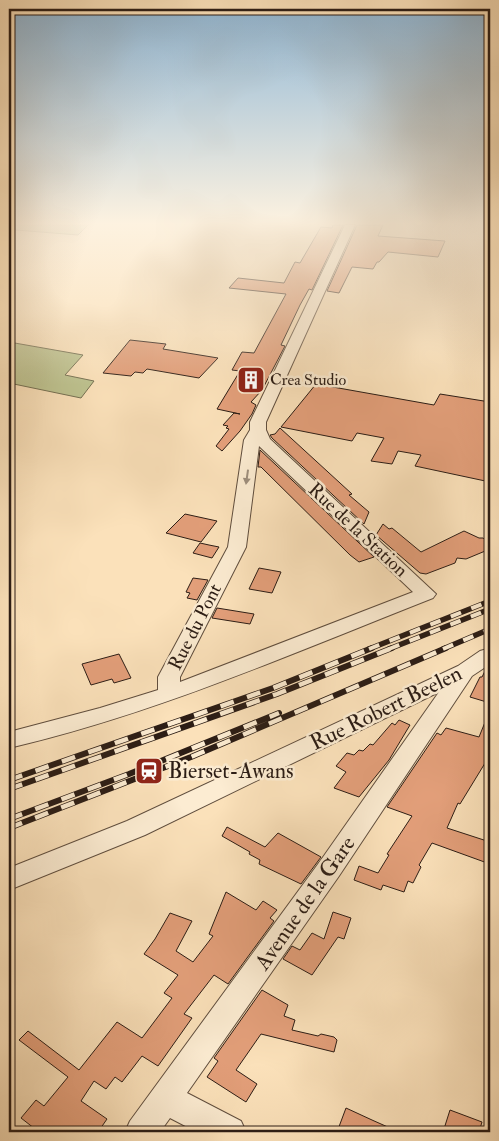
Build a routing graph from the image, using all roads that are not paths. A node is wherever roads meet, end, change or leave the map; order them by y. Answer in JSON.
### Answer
{"nodes":[{"id":1,"x":325,"y":278,"type":"edge"},
{"id":2,"x":258,"y":430,"type":"junction"},
{"id":3,"x":487,"y":656,"type":"dead end"},
{"id":4,"x":464,"y":671,"type":"junction"},
{"id":5,"x":169,"y":694,"type":"junction"},
{"id":6,"x":9,"y":740,"type":"edge"},
{"id":7,"x":9,"y":879,"type":"edge"},
{"id":8,"x":165,"y":1099,"type":"junction"},
{"id":9,"x":141,"y":1132,"type":"edge"},
{"id":10,"x":230,"y":1132,"type":"edge"}],
"edges":[{"from":1,"to":2,"type":"street"},
{"from":2,"to":5,"type":"street","name":"Rue du Pont","one_way":true},
{"from":2,"to":5,"type":"street","name":"Rue de la Station"},
{"from":3,"to":4,"type":"street","name":"Rue Robert Beelen"},
{"from":4,"to":7,"type":"street","name":"Rue Robert Beelen"},
{"from":4,"to":8,"type":"street","name":"Avenue de la Gare"},
{"from":5,"to":6,"type":"street","name":"Rue du Pont"},
{"from":8,"to":9,"type":"street","name":"Avenue de la Gare"},
{"from":8,"to":10,"type":"street"}]}
